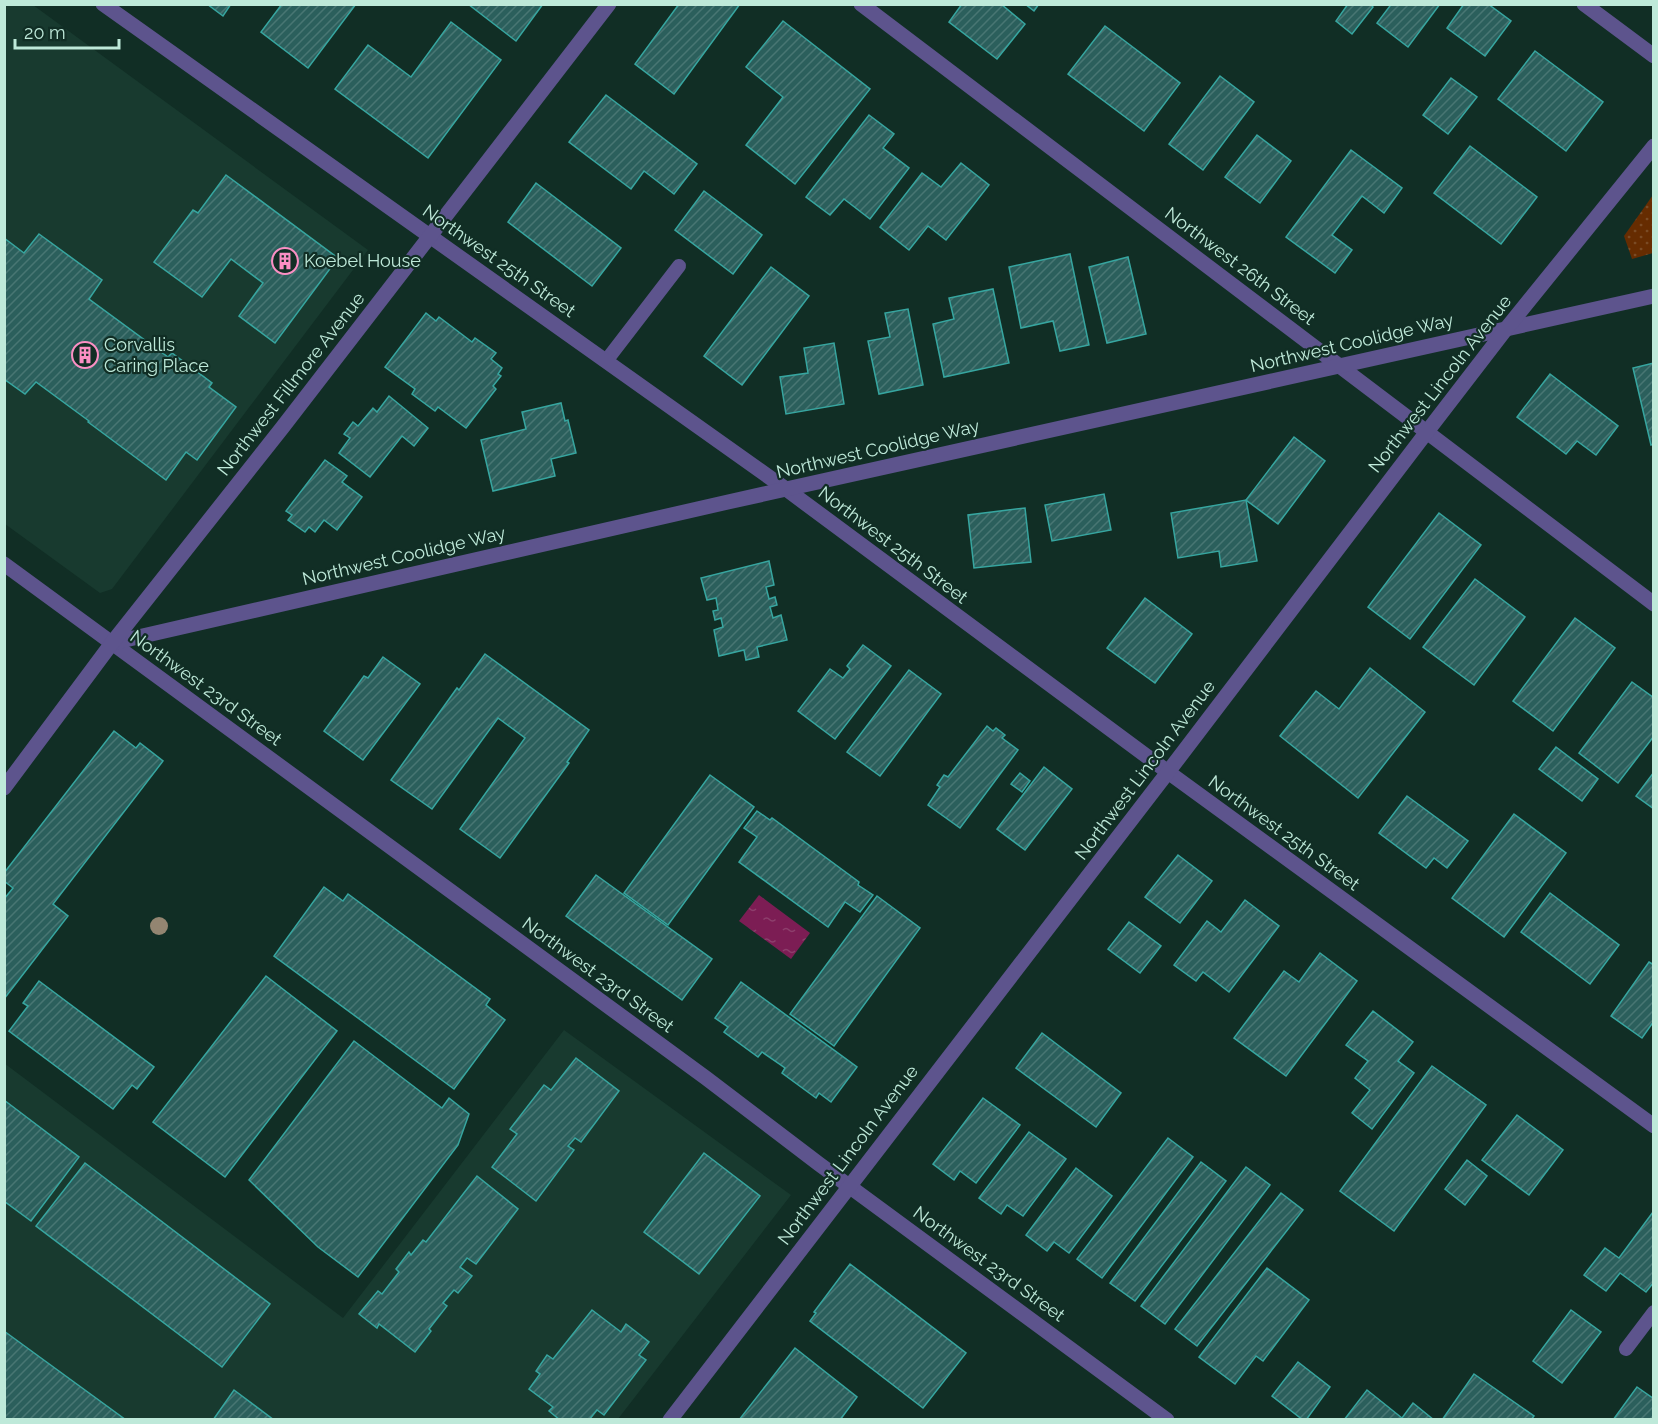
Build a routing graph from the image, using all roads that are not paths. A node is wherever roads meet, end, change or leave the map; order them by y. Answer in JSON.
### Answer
{"nodes":[{"id":1,"x":103,"y":4,"type":"edge"},
{"id":2,"x":609,"y":4,"type":"edge"},
{"id":3,"x":861,"y":4,"type":"edge"},
{"id":4,"x":1584,"y":4,"type":"edge"},
{"id":5,"x":1653,"y":56,"type":"edge"},
{"id":6,"x":1653,"y":146,"type":"edge"},
{"id":7,"x":430,"y":236,"type":"junction"},
{"id":8,"x":679,"y":266,"type":"dead end"},
{"id":9,"x":1653,"y":296,"type":"edge"},
{"id":10,"x":1506,"y":328,"type":"junction"},
{"id":11,"x":606,"y":361,"type":"junction"},
{"id":12,"x":1340,"y":366,"type":"junction"},
{"id":13,"x":1426,"y":433,"type":"junction"},
{"id":14,"x":786,"y":489,"type":"junction"},
{"id":15,"x":4,"y":564,"type":"edge"},
{"id":16,"x":1653,"y":604,"type":"edge"},
{"id":17,"x":112,"y":643,"type":"junction"},
{"id":18,"x":1168,"y":772,"type":"junction"},
{"id":19,"x":4,"y":788,"type":"edge"},
{"id":20,"x":1653,"y":1126,"type":"edge"},
{"id":21,"x":849,"y":1186,"type":"junction"},
{"id":22,"x":1653,"y":1312,"type":"edge"},
{"id":23,"x":1626,"y":1350,"type":"dead end"},
{"id":24,"x":670,"y":1419,"type":"edge"},
{"id":25,"x":1167,"y":1419,"type":"edge"}],
"edges":[{"from":1,"to":7,"type":"street","name":"Northwest 25th Street"},
{"from":2,"to":7,"type":"street","name":"Northwest Fillmore Avenue"},
{"from":3,"to":12,"type":"street","name":"Northwest 26th Street"},
{"from":4,"to":5,"type":"street"},
{"from":6,"to":10,"type":"street","name":"Northwest Lincoln Avenue"},
{"from":7,"to":11,"type":"street","name":"Northwest 25th Street"},
{"from":7,"to":17,"type":"street","name":"Northwest Fillmore Avenue"},
{"from":8,"to":11,"type":"lane"},
{"from":9,"to":10,"type":"street","name":"Northwest Coolidge Way"},
{"from":10,"to":12,"type":"street","name":"Northwest Coolidge Way"},
{"from":10,"to":13,"type":"street","name":"Northwest Lincoln Avenue"},
{"from":11,"to":14,"type":"street","name":"Northwest 25th Street"},
{"from":12,"to":13,"type":"street","name":"Northwest 26th Street"},
{"from":12,"to":14,"type":"street","name":"Northwest Coolidge Way"},
{"from":13,"to":16,"type":"street","name":"Northwest 26th Street"},
{"from":13,"to":18,"type":"street","name":"Northwest Lincoln Avenue"},
{"from":14,"to":17,"type":"street","name":"Northwest Coolidge Way"},
{"from":14,"to":18,"type":"street","name":"Northwest 25th Street"},
{"from":15,"to":17,"type":"street","name":"Northwest 23rd Street"},
{"from":17,"to":19,"type":"street","name":"Northwest Fillmore Avenue"},
{"from":17,"to":21,"type":"street","name":"Northwest 23rd Street"},
{"from":18,"to":20,"type":"street","name":"Northwest 25th Street"},
{"from":18,"to":21,"type":"street","name":"Northwest Lincoln Avenue"},
{"from":21,"to":24,"type":"street","name":"Northwest Lincoln Avenue"},
{"from":21,"to":25,"type":"street","name":"Northwest 23rd Street"},
{"from":22,"to":23,"type":"lane"}]}
